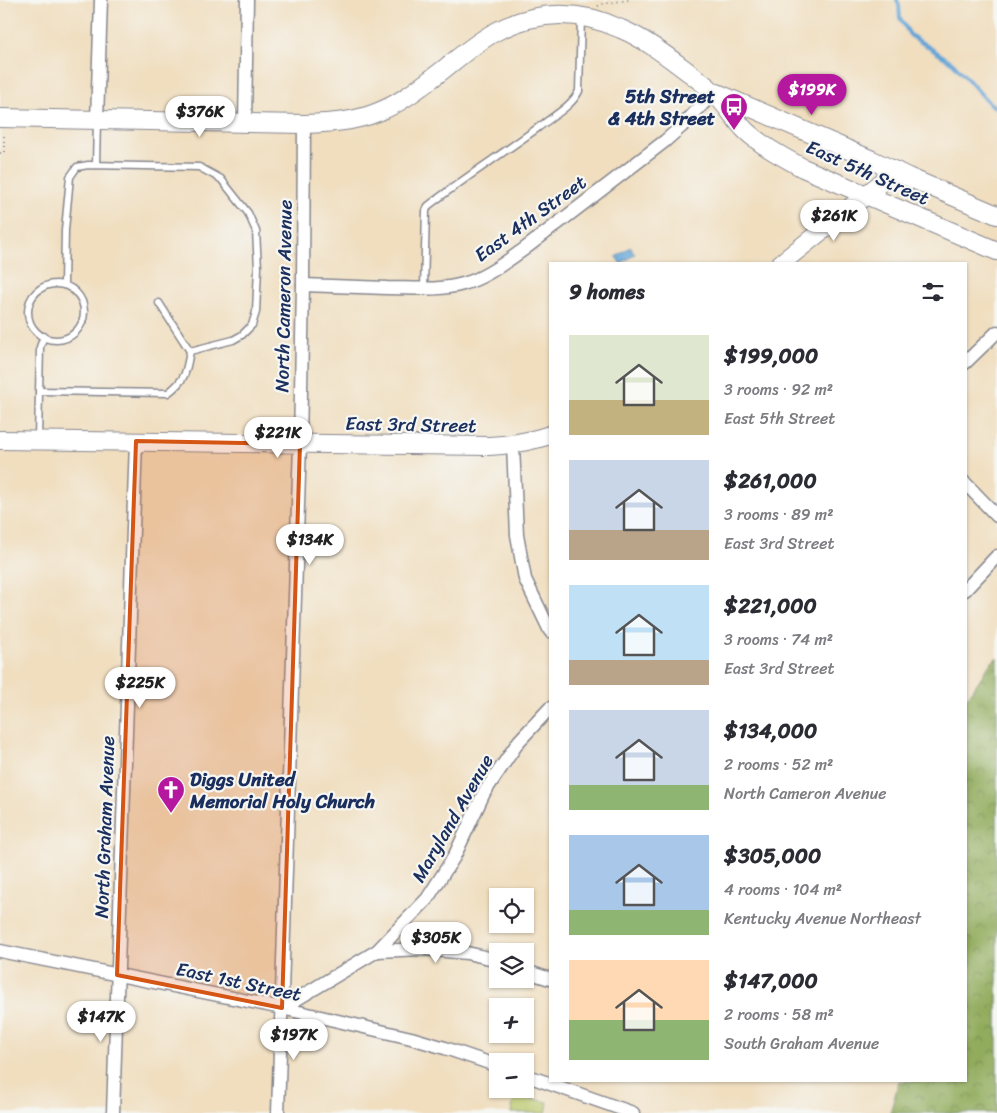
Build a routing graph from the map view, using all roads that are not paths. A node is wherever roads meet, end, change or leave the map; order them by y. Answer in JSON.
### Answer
{"nodes":[{"id":1,"x":101,"y":0,"type":"edge"},
{"id":2,"x":247,"y":0,"type":"edge"},
{"id":3,"x":581,"y":16,"type":"junction"},
{"id":4,"x":714,"y":92,"type":"junction"},
{"id":5,"x":2,"y":118,"type":"edge"},
{"id":6,"x":97,"y":120,"type":"junction"},
{"id":7,"x":245,"y":122,"type":"junction"},
{"id":8,"x":304,"y":124,"type":"junction"},
{"id":9,"x":96,"y":165,"type":"junction"},
{"id":10,"x":896,"y":171,"type":"junction"},
{"id":11,"x":867,"y":195,"type":"junction"},
{"id":12,"x":997,"y":215,"type":"edge"},
{"id":13,"x":997,"y":251,"type":"edge"},
{"id":14,"x":783,"y":262,"type":"edge"},
{"id":15,"x":64,"y":286,"type":"junction"},
{"id":16,"x":303,"y":286,"type":"junction"},
{"id":17,"x":424,"y":289,"type":"junction"},
{"id":18,"x":159,"y":303,"type":"dead end"},
{"id":19,"x":997,"y":332,"type":"edge"},
{"id":20,"x":44,"y":336,"type":"junction"},
{"id":21,"x":190,"y":351,"type":"junction"},
{"id":22,"x":967,"y":361,"type":"edge"},
{"id":23,"x":39,"y":391,"type":"junction"},
{"id":24,"x":549,"y":435,"type":"edge"},
{"id":25,"x":0,"y":440,"type":"edge"},
{"id":26,"x":38,"y":440,"type":"junction"},
{"id":27,"x":136,"y":441,"type":"junction"},
{"id":28,"x":300,"y":444,"type":"junction"},
{"id":29,"x":513,"y":445,"type":"junction"},
{"id":30,"x":967,"y":485,"type":"edge"},
{"id":31,"x":997,"y":516,"type":"edge"},
{"id":32,"x":997,"y":556,"type":"edge"},
{"id":33,"x":967,"y":588,"type":"edge"},
{"id":34,"x":549,"y":628,"type":"edge"},
{"id":35,"x":549,"y":709,"type":"edge"},
{"id":36,"x":0,"y":951,"type":"edge"},
{"id":37,"x":377,"y":951,"type":"junction"},
{"id":38,"x":489,"y":958,"type":"edge"},
{"id":39,"x":534,"y":974,"type":"edge"},
{"id":40,"x":117,"y":975,"type":"junction"},
{"id":41,"x":549,"y":979,"type":"edge"},
{"id":42,"x":282,"y":1008,"type":"junction"},
{"id":43,"x":489,"y":1063,"type":"edge"},
{"id":44,"x":534,"y":1078,"type":"edge"},
{"id":45,"x":113,"y":1113,"type":"edge"},
{"id":46,"x":278,"y":1113,"type":"edge"},
{"id":47,"x":632,"y":1113,"type":"edge"}],
"edges":[{"from":1,"to":6,"type":"street"},
{"from":2,"to":7,"type":"street"},
{"from":3,"to":4,"type":"main road","name":"East 5th Street"},
{"from":3,"to":8,"type":"main road","name":"East 5th Street"},
{"from":3,"to":17,"type":"lane"},
{"from":4,"to":10,"type":"main road","name":"East 5th Street"},
{"from":4,"to":11,"type":"main road","name":"East 5th Street"},
{"from":4,"to":17,"type":"street","name":"East 4th Street"},
{"from":5,"to":6,"type":"main road","name":"East 5th Street"},
{"from":6,"to":7,"type":"main road","name":"East 5th Street"},
{"from":6,"to":9,"type":"lane"},
{"from":7,"to":8,"type":"main road","name":"East 5th Street"},
{"from":8,"to":16,"type":"street","name":"North Cameron Avenue"},
{"from":9,"to":15,"type":"lane"},
{"from":9,"to":21,"type":"lane"},
{"from":10,"to":11,"type":"main road"},
{"from":10,"to":12,"type":"main road","name":"East 5th Street"},
{"from":11,"to":13,"type":"main road","name":"East 5th Street"},
{"from":11,"to":14,"type":"main road"},
{"from":15,"to":20,"type":"lane"},
{"from":15,"to":20,"type":"lane"},
{"from":16,"to":17,"type":"street","name":"East 4th Street"},
{"from":16,"to":28,"type":"street","name":"North Cameron Avenue"},
{"from":18,"to":21,"type":"lane"},
{"from":19,"to":22,"type":"street"},
{"from":20,"to":23,"type":"lane"},
{"from":21,"to":23,"type":"lane"},
{"from":23,"to":26,"type":"lane"},
{"from":24,"to":29,"type":"main road","name":"East 3rd Street"},
{"from":25,"to":26,"type":"main road","name":"East 3rd Street"},
{"from":26,"to":27,"type":"main road","name":"East 3rd Street"},
{"from":27,"to":28,"type":"main road","name":"East 3rd Street"},
{"from":27,"to":40,"type":"street","name":"North Graham Avenue"},
{"from":28,"to":29,"type":"main road","name":"East 3rd Street"},
{"from":28,"to":42,"type":"street","name":"North Cameron Avenue"},
{"from":29,"to":34,"type":"street"},
{"from":30,"to":31,"type":"street"},
{"from":32,"to":33,"type":"street"},
{"from":35,"to":37,"type":"street","name":"Maryland Avenue"},
{"from":36,"to":40,"type":"street","name":"East 1st Street"},
{"from":37,"to":38,"type":"street"},
{"from":37,"to":42,"type":"street","name":"Maryland Avenue"},
{"from":39,"to":41,"type":"street"},
{"from":40,"to":42,"type":"street","name":"East 1st Street"},
{"from":40,"to":45,"type":"street","name":"North Graham Avenue"},
{"from":42,"to":43,"type":"street","name":"East 1st Street"},
{"from":42,"to":46,"type":"street","name":"North Cameron Avenue"},
{"from":44,"to":47,"type":"street"}]}
